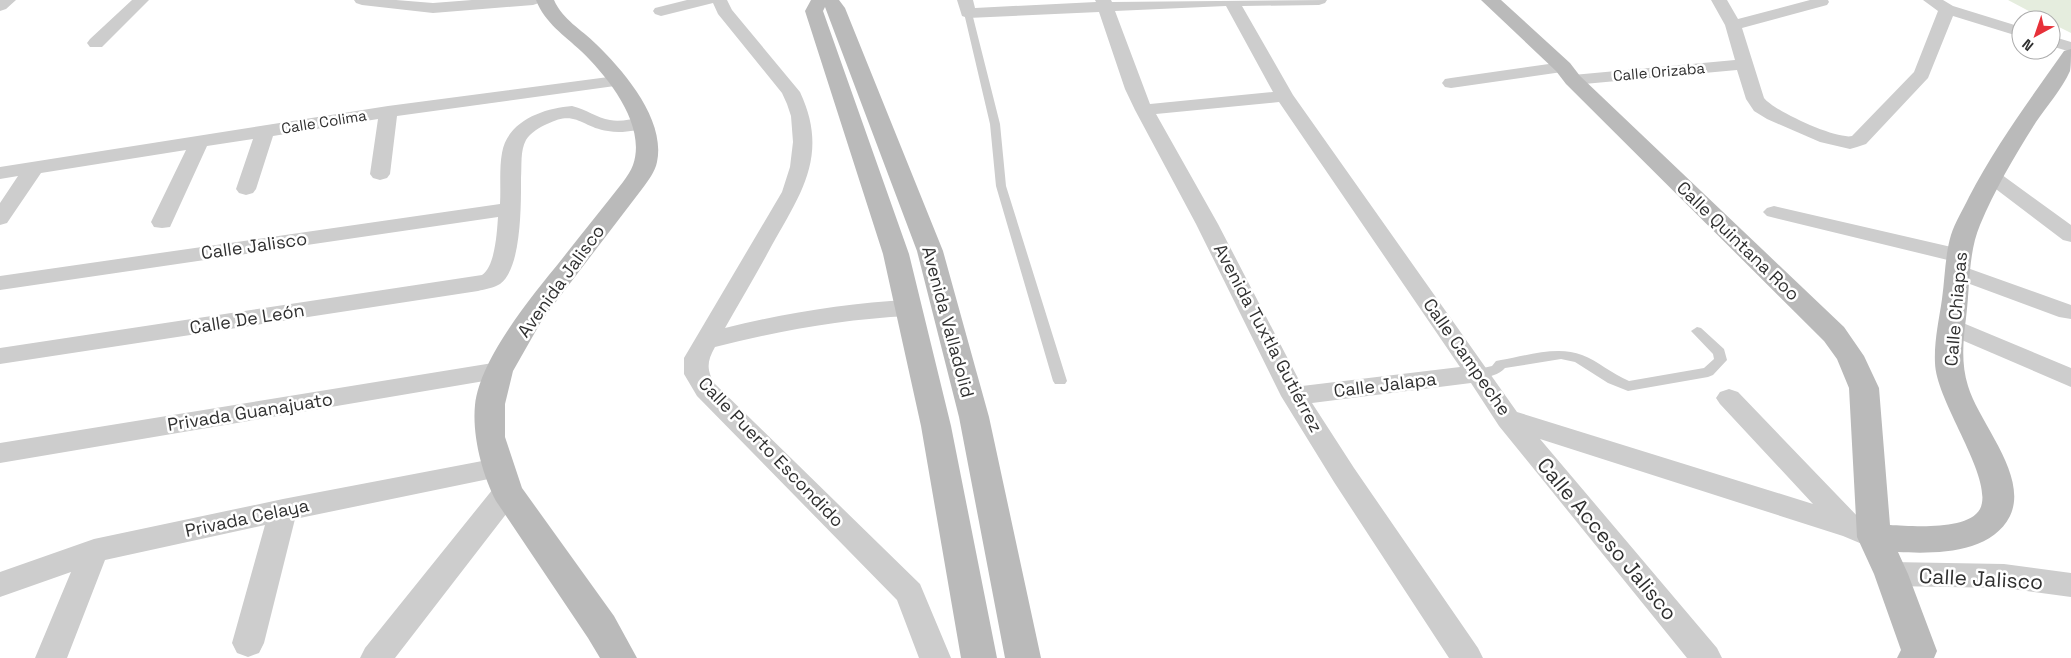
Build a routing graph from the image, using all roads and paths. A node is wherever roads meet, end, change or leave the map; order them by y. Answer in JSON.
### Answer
{"nodes":[{"id":1,"x":8,"y":0,"type":"edge"},
{"id":2,"x":141,"y":0,"type":"edge"},
{"id":3,"x":362,"y":0,"type":"edge"},
{"id":4,"x":533,"y":0,"type":"edge"},
{"id":5,"x":545,"y":0,"type":"edge"},
{"id":6,"x":707,"y":0,"type":"edge"},
{"id":7,"x":719,"y":0,"type":"edge"},
{"id":8,"x":823,"y":0,"type":"edge"},
{"id":9,"x":829,"y":0,"type":"edge"},
{"id":10,"x":1168,"y":0,"type":"edge"},
{"id":11,"x":1319,"y":0,"type":"edge"},
{"id":12,"x":1490,"y":0,"type":"edge"},
{"id":13,"x":1719,"y":0,"type":"edge"},
{"id":14,"x":1931,"y":0,"type":"edge"},
{"id":15,"x":1232,"y":1,"type":"edge"},
{"id":16,"x":484,"y":2,"type":"edge"},
{"id":17,"x":1821,"y":2,"type":"dead end"},
{"id":18,"x":1188,"y":3,"type":"junction"},
{"id":19,"x":1105,"y":4,"type":"edge"},
{"id":20,"x":0,"y":6,"type":"edge"},
{"id":21,"x":966,"y":7,"type":"edge"},
{"id":22,"x":1948,"y":9,"type":"junction"},
{"id":23,"x":661,"y":11,"type":"dead end"},
{"id":24,"x":1733,"y":25,"type":"junction"},
{"id":25,"x":2011,"y":29,"type":"edge"},
{"id":26,"x":96,"y":44,"type":"dead end"},
{"id":27,"x":2071,"y":55,"type":"edge"},
{"id":28,"x":1744,"y":64,"type":"junction"},
{"id":29,"x":1568,"y":73,"type":"junction"},
{"id":30,"x":616,"y":81,"type":"junction"},
{"id":31,"x":1451,"y":83,"type":"dead end"},
{"id":32,"x":1284,"y":96,"type":"junction"},
{"id":33,"x":1144,"y":110,"type":"junction"},
{"id":34,"x":388,"y":112,"type":"junction"},
{"id":35,"x":643,"y":123,"type":"junction"},
{"id":36,"x":265,"y":131,"type":"junction"},
{"id":37,"x":200,"y":141,"type":"junction"},
{"id":38,"x":33,"y":169,"type":"junction"},
{"id":39,"x":0,"y":173,"type":"edge"},
{"id":40,"x":380,"y":174,"type":"dead end"},
{"id":41,"x":1991,"y":176,"type":"junction"},
{"id":42,"x":246,"y":189,"type":"dead end"},
{"id":43,"x":508,"y":209,"type":"junction"},
{"id":44,"x":1774,"y":212,"type":"dead end"},
{"id":45,"x":2071,"y":214,"type":"edge"},
{"id":46,"x":0,"y":218,"type":"edge"},
{"id":47,"x":162,"y":222,"type":"dead end"},
{"id":48,"x":2071,"y":235,"type":"edge"},
{"id":49,"x":1959,"y":264,"type":"junction"},
{"id":50,"x":493,"y":278,"type":"joint"},
{"id":51,"x":0,"y":283,"type":"edge"},
{"id":52,"x":909,"y":308,"type":"junction"},
{"id":53,"x":2067,"y":312,"type":"dead end"},
{"id":54,"x":1951,"y":326,"type":"junction"},
{"id":55,"x":1697,"y":332,"type":"dead end"},
{"id":56,"x":705,"y":341,"type":"junction"},
{"id":57,"x":0,"y":356,"type":"edge"},
{"id":58,"x":499,"y":371,"type":"junction"},
{"id":59,"x":1476,"y":374,"type":"junction"},
{"id":60,"x":2071,"y":378,"type":"edge"},
{"id":61,"x":1060,"y":381,"type":"dead end"},
{"id":62,"x":1294,"y":396,"type":"junction"},
{"id":63,"x":1729,"y":398,"type":"dead end"},
{"id":64,"x":1508,"y":419,"type":"junction"},
{"id":65,"x":0,"y":453,"type":"edge"},
{"id":66,"x":503,"y":480,"type":"junction"},
{"id":67,"x":283,"y":510,"type":"junction"},
{"id":68,"x":1863,"y":533,"type":"junction"},
{"id":69,"x":94,"y":551,"type":"junction"},
{"id":70,"x":1891,"y":574,"type":"junction"},
{"id":71,"x":0,"y":585,"type":"edge"},
{"id":72,"x":2071,"y":585,"type":"edge"},
{"id":73,"x":248,"y":643,"type":"dead end"},
{"id":74,"x":1919,"y":656,"type":"edge"},
{"id":75,"x":51,"y":658,"type":"edge"},
{"id":76,"x":376,"y":658,"type":"edge"},
{"id":77,"x":619,"y":658,"type":"edge"},
{"id":78,"x":935,"y":658,"type":"edge"},
{"id":79,"x":979,"y":658,"type":"edge"},
{"id":80,"x":1023,"y":658,"type":"edge"},
{"id":81,"x":1467,"y":658,"type":"edge"},
{"id":82,"x":1706,"y":658,"type":"edge"}],
"edges":[{"from":1,"to":20,"type":"street"},
{"from":2,"to":26,"type":"street"},
{"from":3,"to":16,"type":"street"},
{"from":4,"to":16,"type":"street"},
{"from":5,"to":30,"type":"street","name":"Avenida Jalisco"},
{"from":6,"to":23,"type":"street"},
{"from":7,"to":56,"type":"street","name":"Calle Puerto Escondido"},
{"from":8,"to":52,"type":"street","name":"Avenida Valladolid"},
{"from":9,"to":80,"type":"street","name":"Avenida Valladolid"},
{"from":10,"to":18,"type":"street"},
{"from":11,"to":15,"type":"street"},
{"from":12,"to":29,"type":"street","name":"Calle Quintana Roo"},
{"from":13,"to":24,"type":"street"},
{"from":14,"to":22,"type":"street"},
{"from":15,"to":18,"type":"street"},
{"from":15,"to":32,"type":"street","name":"Calle Campeche"},
{"from":17,"to":24,"type":"street"},
{"from":18,"to":19,"type":"street"},
{"from":19,"to":21,"type":"street"},
{"from":19,"to":33,"type":"street","name":"Avenida Tuxtla Gutiérrez"},
{"from":21,"to":61,"type":"lane"},
{"from":22,"to":25,"type":"street"},
{"from":22,"to":28,"type":"street"},
{"from":24,"to":28,"type":"street"},
{"from":27,"to":41,"type":"street","name":"Calle Chiapas"},
{"from":28,"to":29,"type":"street","name":"Calle Orizaba"},
{"from":29,"to":31,"type":"street","name":"Calle Orizaba"},
{"from":29,"to":68,"type":"street","name":"Calle Quintana Roo"},
{"from":30,"to":34,"type":"street","name":"Calle Colima"},
{"from":30,"to":35,"type":"street","name":"Avenida Jalisco"},
{"from":32,"to":33,"type":"street"},
{"from":32,"to":59,"type":"street","name":"Calle Campeche"},
{"from":33,"to":62,"type":"street","name":"Avenida Tuxtla Gutiérrez"},
{"from":34,"to":36,"type":"street","name":"Calle Colima"},
{"from":34,"to":40,"type":"street"},
{"from":35,"to":43,"type":"street"},
{"from":35,"to":58,"type":"street","name":"Avenida Jalisco"},
{"from":36,"to":37,"type":"street","name":"Calle Colima"},
{"from":36,"to":42,"type":"street"},
{"from":37,"to":38,"type":"street","name":"Calle Colima"},
{"from":37,"to":47,"type":"street"},
{"from":38,"to":39,"type":"street","name":"Calle Colima"},
{"from":38,"to":46,"type":"street"},
{"from":41,"to":45,"type":"street"},
{"from":41,"to":48,"type":"street"},
{"from":41,"to":49,"type":"street","name":"Calle Chiapas"},
{"from":43,"to":50,"type":"street"},
{"from":43,"to":51,"type":"street","name":"Calle Jalisco"},
{"from":44,"to":49,"type":"street"},
{"from":49,"to":53,"type":"street"},
{"from":49,"to":54,"type":"street","name":"Calle Chiapas"},
{"from":50,"to":57,"type":"street","name":"Calle De León"},
{"from":52,"to":56,"type":"street"},
{"from":52,"to":79,"type":"street","name":"Avenida Valladolid"},
{"from":54,"to":60,"type":"street"},
{"from":54,"to":68,"type":"street","name":"Calle Chiapas"},
{"from":55,"to":59,"type":"lane"},
{"from":56,"to":78,"type":"street","name":"Calle Puerto Escondido"},
{"from":58,"to":65,"type":"street","name":"Privada Guanajuato"},
{"from":58,"to":66,"type":"street","name":"Avenida Jalisco"},
{"from":59,"to":62,"type":"street","name":"Calle Jalapa"},
{"from":59,"to":64,"type":"street","name":"Calle Campeche"},
{"from":62,"to":81,"type":"street","name":"Avenida Tuxtla Gutiérrez"},
{"from":63,"to":68,"type":"street"},
{"from":64,"to":68,"type":"street","name":"Calle Campeche"},
{"from":64,"to":82,"type":"street","name":"Calle Acceso Jalisco"},
{"from":66,"to":67,"type":"street","name":"Privada Celaya"},
{"from":66,"to":76,"type":"street"},
{"from":66,"to":77,"type":"street","name":"Avenida Jalisco"},
{"from":67,"to":69,"type":"street","name":"Privada Celaya"},
{"from":67,"to":73,"type":"street"},
{"from":68,"to":70,"type":"street","name":"Calle Jalisco"},
{"from":69,"to":71,"type":"street","name":"Privada Celaya"},
{"from":69,"to":75,"type":"street"},
{"from":70,"to":72,"type":"street","name":"Calle Jalisco"},
{"from":70,"to":74,"type":"street","name":"Calle Jalisco"}]}
